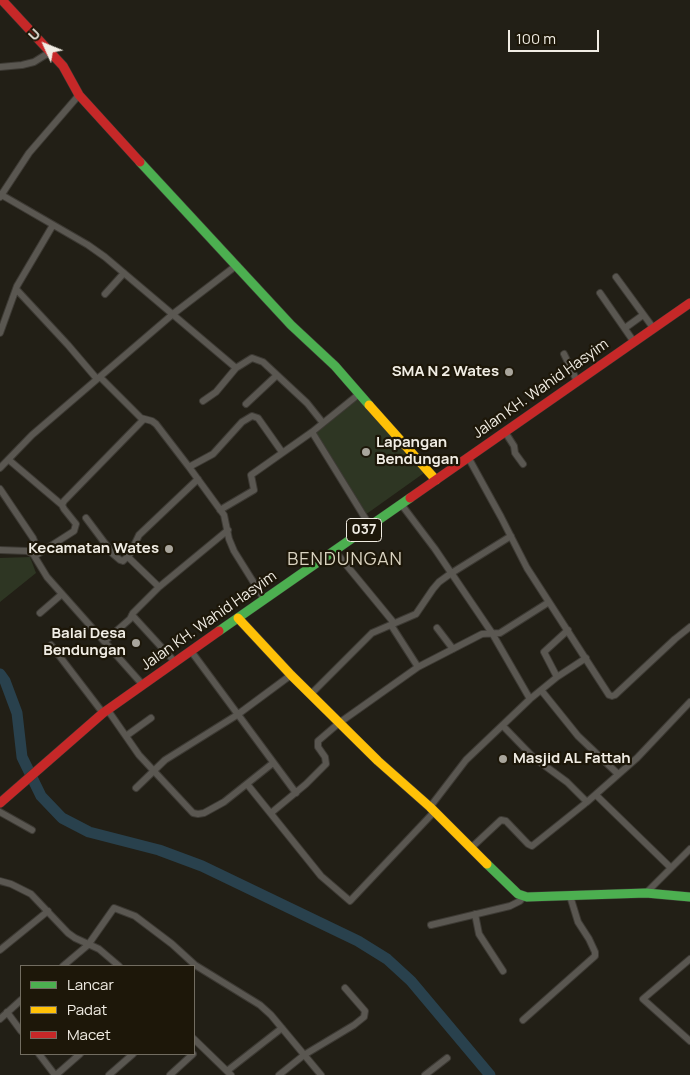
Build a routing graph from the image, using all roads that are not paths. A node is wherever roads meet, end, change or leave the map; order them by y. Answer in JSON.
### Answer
{"nodes":[{"id":1,"x":2,"y":0,"type":"edge"},
{"id":2,"x":50,"y":52,"type":"junction"},
{"id":3,"x":0,"y":67,"type":"edge"},
{"id":4,"x":79,"y":95,"type":"junction"},
{"id":5,"x":0,"y":196,"type":"edge"},
{"id":6,"x":53,"y":225,"type":"junction"},
{"id":7,"x":237,"y":265,"type":"junction"},
{"id":8,"x":124,"y":273,"type":"junction"},
{"id":9,"x":616,"y":277,"type":"dead end"},
{"id":10,"x":16,"y":289,"type":"junction"},
{"id":11,"x":105,"y":294,"type":"dead end"},
{"id":12,"x":600,"y":294,"type":"dead end"},
{"id":13,"x":690,"y":303,"type":"edge"},
{"id":14,"x":173,"y":314,"type":"junction"},
{"id":15,"x":643,"y":315,"type":"junction"},
{"id":16,"x":625,"y":328,"type":"junction"},
{"id":17,"x":654,"y":329,"type":"junction"},
{"id":18,"x":0,"y":333,"type":"edge"},
{"id":19,"x":634,"y":342,"type":"junction"},
{"id":20,"x":564,"y":354,"type":"dead end"},
{"id":21,"x":236,"y":368,"type":"junction"},
{"id":22,"x":277,"y":375,"type":"junction"},
{"id":23,"x":98,"y":378,"type":"junction"},
{"id":24,"x":578,"y":381,"type":"junction"},
{"id":25,"x":359,"y":394,"type":"junction"},
{"id":26,"x":203,"y":401,"type":"dead end"},
{"id":27,"x":246,"y":404,"type":"dead end"},
{"id":28,"x":144,"y":420,"type":"junction"},
{"id":29,"x":323,"y":424,"type":"junction"},
{"id":30,"x":312,"y":432,"type":"junction"},
{"id":31,"x":504,"y":432,"type":"junction"},
{"id":32,"x":282,"y":452,"type":"junction"},
{"id":33,"x":468,"y":458,"type":"junction"},
{"id":34,"x":9,"y":460,"type":"junction"},
{"id":35,"x":523,"y":464,"type":"dead end"},
{"id":36,"x":189,"y":467,"type":"junction"},
{"id":37,"x":0,"y":468,"type":"edge"},
{"id":38,"x":198,"y":479,"type":"junction"},
{"id":39,"x":436,"y":480,"type":"junction"},
{"id":40,"x":0,"y":489,"type":"edge"},
{"id":41,"x":401,"y":504,"type":"junction"},
{"id":42,"x":62,"y":505,"type":"junction"},
{"id":43,"x":220,"y":510,"type":"junction"},
{"id":44,"x":86,"y":518,"type":"dead end"},
{"id":45,"x":370,"y":526,"type":"junction"},
{"id":46,"x":228,"y":530,"type":"junction"},
{"id":47,"x":511,"y":536,"type":"junction"},
{"id":48,"x":0,"y":550,"type":"edge"},
{"id":49,"x":334,"y":550,"type":"junction"},
{"id":50,"x":37,"y":554,"type":"junction"},
{"id":51,"x":128,"y":557,"type":"junction"},
{"id":52,"x":450,"y":574,"type":"junction"},
{"id":53,"x":159,"y":587,"type":"junction"},
{"id":54,"x":62,"y":594,"type":"junction"},
{"id":55,"x":264,"y":599,"type":"junction"},
{"id":56,"x":549,"y":602,"type":"junction"},
{"id":57,"x":40,"y":613,"type":"dead end"},
{"id":58,"x":132,"y":615,"type":"junction"},
{"id":59,"x":238,"y":618,"type":"junction"},
{"id":60,"x":392,"y":624,"type":"junction"},
{"id":61,"x":690,"y":627,"type":"edge"},
{"id":62,"x":437,"y":628,"type":"dead end"},
{"id":63,"x":568,"y":630,"type":"junction"},
{"id":64,"x":492,"y":633,"type":"junction"},
{"id":65,"x":105,"y":641,"type":"junction"},
{"id":66,"x":51,"y":645,"type":"dead end"},
{"id":67,"x":453,"y":649,"type":"junction"},
{"id":68,"x":191,"y":651,"type":"junction"},
{"id":69,"x":586,"y":658,"type":"junction"},
{"id":70,"x":175,"y":662,"type":"junction"},
{"id":71,"x":418,"y":667,"type":"junction"},
{"id":72,"x":291,"y":675,"type":"junction"},
{"id":73,"x":557,"y":677,"type":"junction"},
{"id":74,"x":142,"y":684,"type":"junction"},
{"id":75,"x":541,"y":690,"type":"junction"},
{"id":76,"x":311,"y":694,"type":"junction"},
{"id":77,"x":530,"y":699,"type":"junction"},
{"id":78,"x":690,"y":702,"type":"edge"},
{"id":79,"x":105,"y":711,"type":"junction"},
{"id":80,"x":237,"y":715,"type":"junction"},
{"id":81,"x":152,"y":718,"type":"dead end"},
{"id":82,"x":339,"y":723,"type":"junction"},
{"id":83,"x":503,"y":726,"type":"junction"},
{"id":84,"x":126,"y":736,"type":"junction"},
{"id":85,"x":273,"y":763,"type":"junction"},
{"id":86,"x":154,"y":770,"type":"junction"},
{"id":87,"x":618,"y":774,"type":"junction"},
{"id":88,"x":247,"y":784,"type":"junction"},
{"id":89,"x":136,"y":788,"type":"dead end"},
{"id":90,"x":296,"y":793,"type":"junction"},
{"id":91,"x":596,"y":795,"type":"junction"},
{"id":92,"x":587,"y":802,"type":"junction"},
{"id":93,"x":0,"y":804,"type":"edge"},
{"id":94,"x":432,"y":810,"type":"junction"},
{"id":95,"x":0,"y":812,"type":"edge"},
{"id":96,"x":271,"y":813,"type":"junction"},
{"id":97,"x":32,"y":830,"type":"dead end"},
{"id":98,"x":470,"y":848,"type":"junction"},
{"id":99,"x":690,"y":850,"type":"edge"},
{"id":100,"x":671,"y":868,"type":"junction"},
{"id":101,"x":0,"y":881,"type":"edge"},
{"id":102,"x":646,"y":893,"type":"junction"},
{"id":103,"x":524,"y":896,"type":"junction"},
{"id":104,"x":570,"y":896,"type":"junction"},
{"id":105,"x":690,"y":897,"type":"edge"},
{"id":106,"x":48,"y":911,"type":"junction"},
{"id":107,"x":475,"y":914,"type":"junction"},
{"id":108,"x":430,"y":925,"type":"dead end"},
{"id":109,"x":88,"y":945,"type":"junction"},
{"id":110,"x":0,"y":950,"type":"edge"},
{"id":111,"x":690,"y":959,"type":"edge"},
{"id":112,"x":64,"y":965,"type":"edge"},
{"id":113,"x":118,"y":965,"type":"edge"},
{"id":114,"x":193,"y":965,"type":"edge"},
{"id":115,"x":195,"y":967,"type":"edge"},
{"id":116,"x":503,"y":971,"type":"dead end"},
{"id":117,"x":346,"y":988,"type":"dead end"},
{"id":118,"x":20,"y":1001,"type":"edge"},
{"id":119,"x":7,"y":1012,"type":"junction"},
{"id":120,"x":0,"y":1019,"type":"edge"},
{"id":121,"x":524,"y":1020,"type":"dead end"},
{"id":122,"x":282,"y":1028,"type":"junction"},
{"id":123,"x":20,"y":1030,"type":"edge"},
{"id":124,"x":195,"y":1040,"type":"edge"},
{"id":125,"x":690,"y":1041,"type":"edge"},
{"id":126,"x":201,"y":1046,"type":"junction"},
{"id":127,"x":195,"y":1053,"type":"edge"},
{"id":128,"x":40,"y":1055,"type":"edge"},
{"id":129,"x":79,"y":1055,"type":"edge"},
{"id":130,"x":133,"y":1055,"type":"edge"},
{"id":131,"x":193,"y":1055,"type":"edge"},
{"id":132,"x":304,"y":1055,"type":"junction"},
{"id":133,"x":447,"y":1058,"type":"dead end"},
{"id":134,"x":228,"y":1073,"type":"edge"},
{"id":135,"x":428,"y":1074,"type":"edge"},
{"id":136,"x":56,"y":1075,"type":"edge"},
{"id":137,"x":109,"y":1075,"type":"edge"},
{"id":138,"x":170,"y":1075,"type":"edge"},
{"id":139,"x":279,"y":1075,"type":"edge"},
{"id":140,"x":321,"y":1075,"type":"edge"}],
"edges":[{"from":1,"to":2,"type":"street"},
{"from":2,"to":3,"type":"street"},
{"from":2,"to":4,"type":"street"},
{"from":4,"to":5,"type":"street"},
{"from":4,"to":7,"type":"street"},
{"from":5,"to":6,"type":"street"},
{"from":6,"to":8,"type":"street"},
{"from":6,"to":10,"type":"street"},
{"from":7,"to":14,"type":"street"},
{"from":7,"to":25,"type":"street"},
{"from":8,"to":11,"type":"street"},
{"from":8,"to":14,"type":"street"},
{"from":9,"to":15,"type":"street"},
{"from":10,"to":18,"type":"street"},
{"from":10,"to":23,"type":"street"},
{"from":12,"to":16,"type":"street"},
{"from":13,"to":17,"type":"street","name":"Jalan KH. Wahid Hasyim","number":"037"},
{"from":14,"to":21,"type":"street"},
{"from":14,"to":23,"type":"street"},
{"from":15,"to":16,"type":"street"},
{"from":15,"to":17,"type":"street"},
{"from":16,"to":19,"type":"street"},
{"from":17,"to":19,"type":"street","name":"Jalan KH. Wahid Hasyim","number":"037"},
{"from":19,"to":24,"type":"street","name":"Jalan KH. Wahid Hasyim","number":"037"},
{"from":20,"to":24,"type":"street"},
{"from":21,"to":22,"type":"street"},
{"from":21,"to":26,"type":"street"},
{"from":22,"to":27,"type":"street"},
{"from":22,"to":29,"type":"street"},
{"from":23,"to":28,"type":"street"},
{"from":23,"to":34,"type":"street"},
{"from":24,"to":31,"type":"street","name":"Jalan KH. Wahid Hasyim","number":"037"},
{"from":25,"to":29,"type":"street"},
{"from":25,"to":39,"type":"street"},
{"from":28,"to":36,"type":"street"},
{"from":28,"to":42,"type":"street"},
{"from":29,"to":30,"type":"street"},
{"from":30,"to":32,"type":"street"},
{"from":30,"to":45,"type":"street"},
{"from":31,"to":33,"type":"street","name":"Jalan KH. Wahid Hasyim","number":"037"},
{"from":31,"to":35,"type":"street"},
{"from":32,"to":36,"type":"street"},
{"from":32,"to":43,"type":"street"},
{"from":33,"to":39,"type":"street","name":"Jalan KH. Wahid Hasyim","number":"037"},
{"from":33,"to":47,"type":"street"},
{"from":34,"to":37,"type":"street"},
{"from":34,"to":42,"type":"street"},
{"from":36,"to":38,"type":"street"},
{"from":38,"to":43,"type":"street"},
{"from":38,"to":51,"type":"street"},
{"from":39,"to":41,"type":"street","name":"Jalan KH. Wahid Hasyim","number":"037"},
{"from":40,"to":50,"type":"street"},
{"from":41,"to":45,"type":"street","name":"Jalan KH. Wahid Hasyim","number":"037"},
{"from":41,"to":52,"type":"street"},
{"from":42,"to":50,"type":"street"},
{"from":43,"to":46,"type":"street"},
{"from":44,"to":51,"type":"street"},
{"from":45,"to":49,"type":"street","name":"Jalan KH. Wahid Hasyim","number":"037"},
{"from":46,"to":53,"type":"street"},
{"from":46,"to":55,"type":"street"},
{"from":47,"to":52,"type":"street"},
{"from":47,"to":56,"type":"street"},
{"from":48,"to":50,"type":"street"},
{"from":49,"to":55,"type":"street","name":"Jalan KH. Wahid Hasyim","number":"037"},
{"from":49,"to":60,"type":"street"},
{"from":50,"to":54,"type":"street"},
{"from":51,"to":53,"type":"street"},
{"from":52,"to":60,"type":"street"},
{"from":52,"to":64,"type":"street"},
{"from":53,"to":58,"type":"street"},
{"from":54,"to":57,"type":"street"},
{"from":54,"to":65,"type":"street"},
{"from":55,"to":59,"type":"street","name":"Jalan KH. Wahid Hasyim","number":"037"},
{"from":56,"to":63,"type":"street"},
{"from":56,"to":64,"type":"street"},
{"from":58,"to":65,"type":"street"},
{"from":58,"to":70,"type":"street"},
{"from":59,"to":68,"type":"street","name":"Jalan KH. Wahid Hasyim","number":"037"},
{"from":59,"to":72,"type":"street"},
{"from":60,"to":71,"type":"street"},
{"from":60,"to":76,"type":"street"},
{"from":61,"to":69,"type":"street"},
{"from":62,"to":67,"type":"street"},
{"from":63,"to":69,"type":"street"},
{"from":63,"to":73,"type":"street"},
{"from":64,"to":67,"type":"street"},
{"from":64,"to":77,"type":"street"},
{"from":65,"to":74,"type":"street"},
{"from":66,"to":79,"type":"street"},
{"from":67,"to":71,"type":"street"},
{"from":68,"to":70,"type":"street","name":"Jalan KH. Wahid Hasyim","number":"037"},
{"from":68,"to":80,"type":"street"},
{"from":69,"to":73,"type":"street"},
{"from":70,"to":74,"type":"street","name":"Jalan KH. Wahid Hasyim","number":"037"},
{"from":71,"to":82,"type":"street"},
{"from":72,"to":76,"type":"street"},
{"from":72,"to":80,"type":"street"},
{"from":73,"to":75,"type":"street"},
{"from":74,"to":79,"type":"street","name":"Jalan KH. Wahid Hasyim","number":"037"},
{"from":75,"to":77,"type":"street"},
{"from":75,"to":87,"type":"street"},
{"from":76,"to":82,"type":"street"},
{"from":77,"to":83,"type":"street"},
{"from":78,"to":87,"type":"street"},
{"from":79,"to":84,"type":"street"},
{"from":79,"to":93,"type":"street","name":"Jalan KH. Wahid Hasyim","number":"037"},
{"from":80,"to":85,"type":"street"},
{"from":80,"to":86,"type":"street"},
{"from":81,"to":84,"type":"street"},
{"from":82,"to":90,"type":"street"},
{"from":82,"to":94,"type":"street"},
{"from":83,"to":92,"type":"street"},
{"from":83,"to":94,"type":"street"},
{"from":84,"to":86,"type":"street"},
{"from":85,"to":88,"type":"street"},
{"from":85,"to":90,"type":"street"},
{"from":86,"to":88,"type":"street"},
{"from":86,"to":89,"type":"street"},
{"from":87,"to":91,"type":"street"},
{"from":88,"to":96,"type":"street"},
{"from":90,"to":96,"type":"street"},
{"from":91,"to":92,"type":"street"},
{"from":91,"to":100,"type":"street"},
{"from":92,"to":98,"type":"street"},
{"from":94,"to":96,"type":"street"},
{"from":94,"to":98,"type":"street"},
{"from":95,"to":97,"type":"street"},
{"from":98,"to":103,"type":"street"},
{"from":99,"to":100,"type":"street"},
{"from":100,"to":102,"type":"street"},
{"from":101,"to":106,"type":"street"},
{"from":102,"to":104,"type":"street"},
{"from":102,"to":105,"type":"street"},
{"from":103,"to":104,"type":"street"},
{"from":103,"to":107,"type":"street"},
{"from":104,"to":121,"type":"street"},
{"from":106,"to":109,"type":"street"},
{"from":106,"to":110,"type":"street"},
{"from":107,"to":108,"type":"street"},
{"from":107,"to":116,"type":"street"},
{"from":109,"to":112,"type":"street"},
{"from":109,"to":113,"type":"street"},
{"from":109,"to":114,"type":"street"},
{"from":111,"to":125,"type":"street"},
{"from":115,"to":122,"type":"street"},
{"from":117,"to":132,"type":"street"},
{"from":118,"to":119,"type":"street"},
{"from":119,"to":120,"type":"street"},
{"from":119,"to":123,"type":"street"},
{"from":122,"to":132,"type":"street"},
{"from":122,"to":134,"type":"street"},
{"from":124,"to":126,"type":"street"},
{"from":126,"to":127,"type":"street"},
{"from":126,"to":134,"type":"street"},
{"from":128,"to":136,"type":"street"},
{"from":129,"to":136,"type":"street"},
{"from":130,"to":137,"type":"street"},
{"from":131,"to":138,"type":"street"},
{"from":132,"to":139,"type":"street"},
{"from":132,"to":140,"type":"street"},
{"from":133,"to":135,"type":"street"}]}
